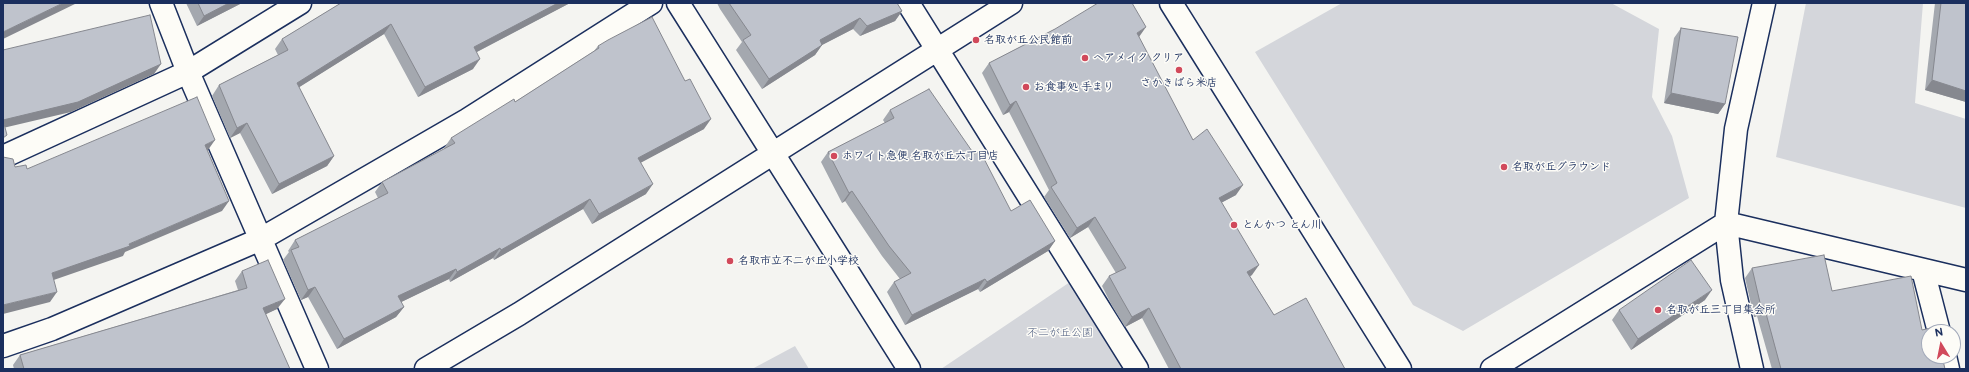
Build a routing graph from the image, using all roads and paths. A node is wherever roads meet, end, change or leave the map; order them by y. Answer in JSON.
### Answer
{"nodes":[{"id":1,"x":161,"y":3,"type":"edge"},
{"id":2,"x":300,"y":3,"type":"edge"},
{"id":3,"x":651,"y":3,"type":"edge"},
{"id":4,"x":678,"y":3,"type":"edge"},
{"id":5,"x":908,"y":3,"type":"edge"},
{"id":6,"x":1011,"y":3,"type":"edge"},
{"id":7,"x":1171,"y":3,"type":"edge"},
{"id":8,"x":1764,"y":3,"type":"edge"},
{"id":9,"x":937,"y":50,"type":"junction"},
{"id":10,"x":188,"y":72,"type":"junction"},
{"id":11,"x":774,"y":153,"type":"junction"},
{"id":12,"x":3,"y":157,"type":"edge"},
{"id":13,"x":1726,"y":222,"type":"junction"},
{"id":14,"x":262,"y":239,"type":"junction"},
{"id":15,"x":1923,"y":270,"type":"junction"},
{"id":16,"x":1966,"y":280,"type":"edge"},
{"id":17,"x":1937,"y":324,"type":"edge"},
{"id":18,"x":3,"y":346,"type":"edge"},
{"id":19,"x":317,"y":369,"type":"edge"},
{"id":20,"x":426,"y":369,"type":"edge"},
{"id":21,"x":909,"y":369,"type":"edge"},
{"id":22,"x":1137,"y":369,"type":"edge"},
{"id":23,"x":1400,"y":369,"type":"edge"},
{"id":24,"x":1492,"y":369,"type":"edge"},
{"id":25,"x":1752,"y":369,"type":"edge"}],
"edges":[{"from":1,"to":10,"type":"street"},
{"from":2,"to":10,"type":"street"},
{"from":3,"to":14,"type":"street"},
{"from":4,"to":11,"type":"street"},
{"from":5,"to":9,"type":"street"},
{"from":6,"to":9,"type":"street"},
{"from":7,"to":23,"type":"street"},
{"from":8,"to":13,"type":"street"},
{"from":9,"to":11,"type":"street"},
{"from":9,"to":22,"type":"street"},
{"from":10,"to":12,"type":"street"},
{"from":10,"to":14,"type":"street"},
{"from":11,"to":20,"type":"street"},
{"from":11,"to":21,"type":"street"},
{"from":13,"to":15,"type":"street"},
{"from":13,"to":24,"type":"street"},
{"from":13,"to":25,"type":"street"},
{"from":14,"to":18,"type":"street"},
{"from":14,"to":19,"type":"street"},
{"from":15,"to":16,"type":"street"},
{"from":15,"to":17,"type":"street"}]}
